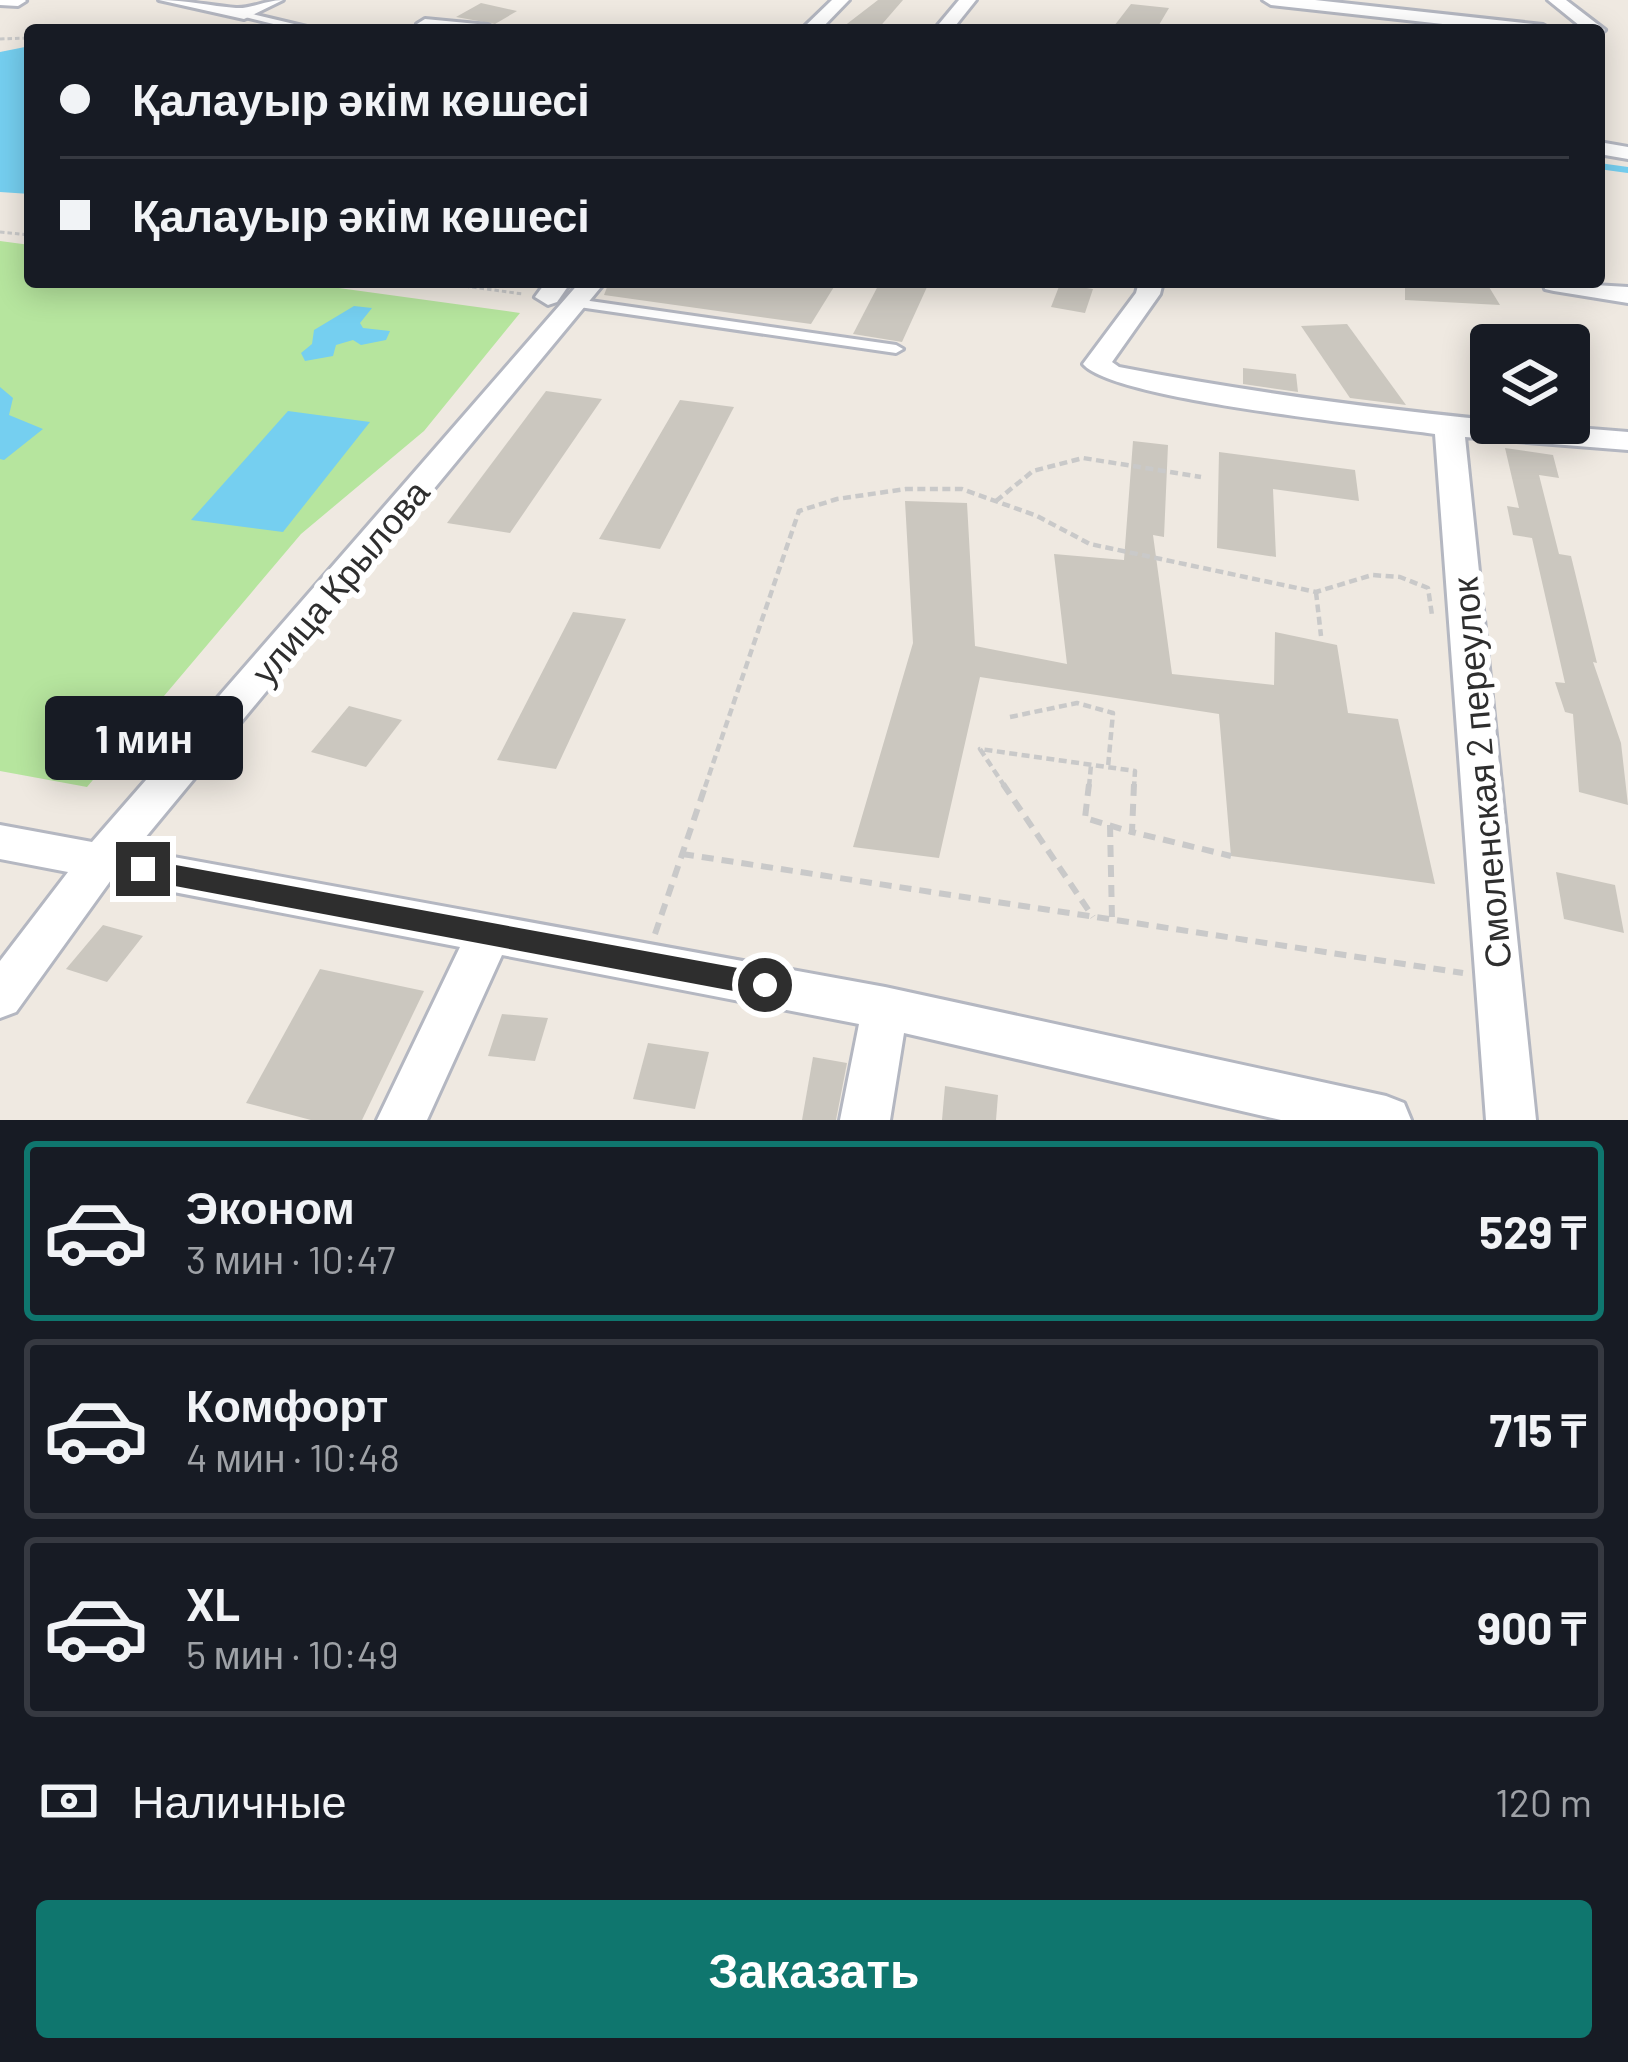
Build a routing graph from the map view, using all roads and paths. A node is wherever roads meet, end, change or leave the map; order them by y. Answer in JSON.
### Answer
{"nodes":[{"id":1,"x":0,"y":0,"type":"edge"},
{"id":2,"x":166,"y":0,"type":"edge"},
{"id":3,"x":275,"y":0,"type":"edge"},
{"id":4,"x":841,"y":0,"type":"edge"},
{"id":5,"x":968,"y":0,"type":"edge"},
{"id":6,"x":1271,"y":0,"type":"edge"},
{"id":7,"x":1556,"y":0,"type":"edge"},
{"id":8,"x":18,"y":2,"type":"edge"},
{"id":9,"x":1382,"y":6,"type":"edge"},
{"id":10,"x":442,"y":9,"type":"dead end"},
{"id":11,"x":244,"y":14,"type":"junction"},
{"id":12,"x":291,"y":24,"type":"edge"},
{"id":13,"x":425,"y":24,"type":"edge"},
{"id":14,"x":816,"y":24,"type":"edge"},
{"id":15,"x":949,"y":24,"type":"edge"},
{"id":16,"x":1503,"y":24,"type":"edge"},
{"id":17,"x":1587,"y":24,"type":"edge"},
{"id":18,"x":524,"y":288,"type":"edge"},
{"id":19,"x":1150,"y":288,"type":"edge"},
{"id":20,"x":1580,"y":288,"type":"edge"},
{"id":21,"x":569,"y":291,"type":"edge"},
{"id":22,"x":1628,"y":295,"type":"edge"},
{"id":23,"x":896,"y":349,"type":"dead end"},
{"id":24,"x":1449,"y":427,"type":"junction"},
{"id":25,"x":1628,"y":441,"type":"edge"},
{"id":26,"x":1201,"y":477,"type":"dead end"},
{"id":27,"x":996,"y":501,"type":"junction"},
{"id":28,"x":1316,"y":592,"type":"junction"},
{"id":29,"x":1435,"y":634,"type":"dead end"},
{"id":30,"x":1321,"y":635,"type":"dead end"},
{"id":31,"x":1010,"y":716,"type":"dead end"},
{"id":32,"x":1090,"y":765,"type":"junction"},
{"id":33,"x":1108,"y":767,"type":"junction"},
{"id":34,"x":1110,"y":825,"type":"junction"},
{"id":35,"x":1132,"y":832,"type":"junction"},
{"id":36,"x":0,"y":842,"type":"edge"},
{"id":37,"x":682,"y":854,"type":"junction"},
{"id":38,"x":1231,"y":856,"type":"dead end"},
{"id":39,"x":100,"y":862,"type":"junction"},
{"id":40,"x":1093,"y":917,"type":"junction"},
{"id":41,"x":1112,"y":920,"type":"junction"},
{"id":42,"x":490,"y":932,"type":"junction"},
{"id":43,"x":645,"y":962,"type":"junction"},
{"id":44,"x":1464,"y":973,"type":"dead end"},
{"id":45,"x":0,"y":997,"type":"edge"},
{"id":46,"x":885,"y":1008,"type":"junction"},
{"id":47,"x":402,"y":1120,"type":"edge"},
{"id":48,"x":865,"y":1120,"type":"edge"},
{"id":49,"x":1386,"y":1120,"type":"edge"},
{"id":50,"x":1511,"y":1120,"type":"edge"}],
"edges":[{"from":1,"to":8,"type":"street"},
{"from":2,"to":11,"type":"street"},
{"from":3,"to":11,"type":"street"},
{"from":4,"to":14,"type":"street"},
{"from":5,"to":15,"type":"street"},
{"from":6,"to":9,"type":"street"},
{"from":7,"to":17,"type":"street"},
{"from":9,"to":16,"type":"street"},
{"from":10,"to":13,"type":"street"},
{"from":11,"to":12,"type":"lane"},
{"from":18,"to":21,"type":"path"},
{"from":19,"to":24,"type":"street"},
{"from":20,"to":22,"type":"street"},
{"from":21,"to":23,"type":"lane"},
{"from":21,"to":39,"type":"street","name":"улица Крылова"},
{"from":24,"to":25,"type":"street"},
{"from":24,"to":50,"type":"street","name":"Смоленская 2 переулок"},
{"from":26,"to":27,"type":"path"},
{"from":27,"to":28,"type":"path"},
{"from":27,"to":37,"type":"path"},
{"from":28,"to":29,"type":"path"},
{"from":28,"to":30,"type":"path"},
{"from":31,"to":33,"type":"path"},
{"from":32,"to":33,"type":"path"},
{"from":32,"to":34,"type":"path"},
{"from":32,"to":40,"type":"path"},
{"from":33,"to":35,"type":"path"},
{"from":34,"to":35,"type":"path"},
{"from":34,"to":41,"type":"path"},
{"from":35,"to":38,"type":"path"},
{"from":36,"to":39,"type":"street"},
{"from":37,"to":40,"type":"path"},
{"from":37,"to":43,"type":"path"},
{"from":39,"to":42,"type":"street"},
{"from":39,"to":45,"type":"street","name":"улица Крылова"},
{"from":40,"to":41,"type":"path"},
{"from":41,"to":44,"type":"path"},
{"from":42,"to":43,"type":"street"},
{"from":42,"to":47,"type":"street"},
{"from":43,"to":46,"type":"street"},
{"from":46,"to":48,"type":"street"},
{"from":46,"to":49,"type":"street"}]}
